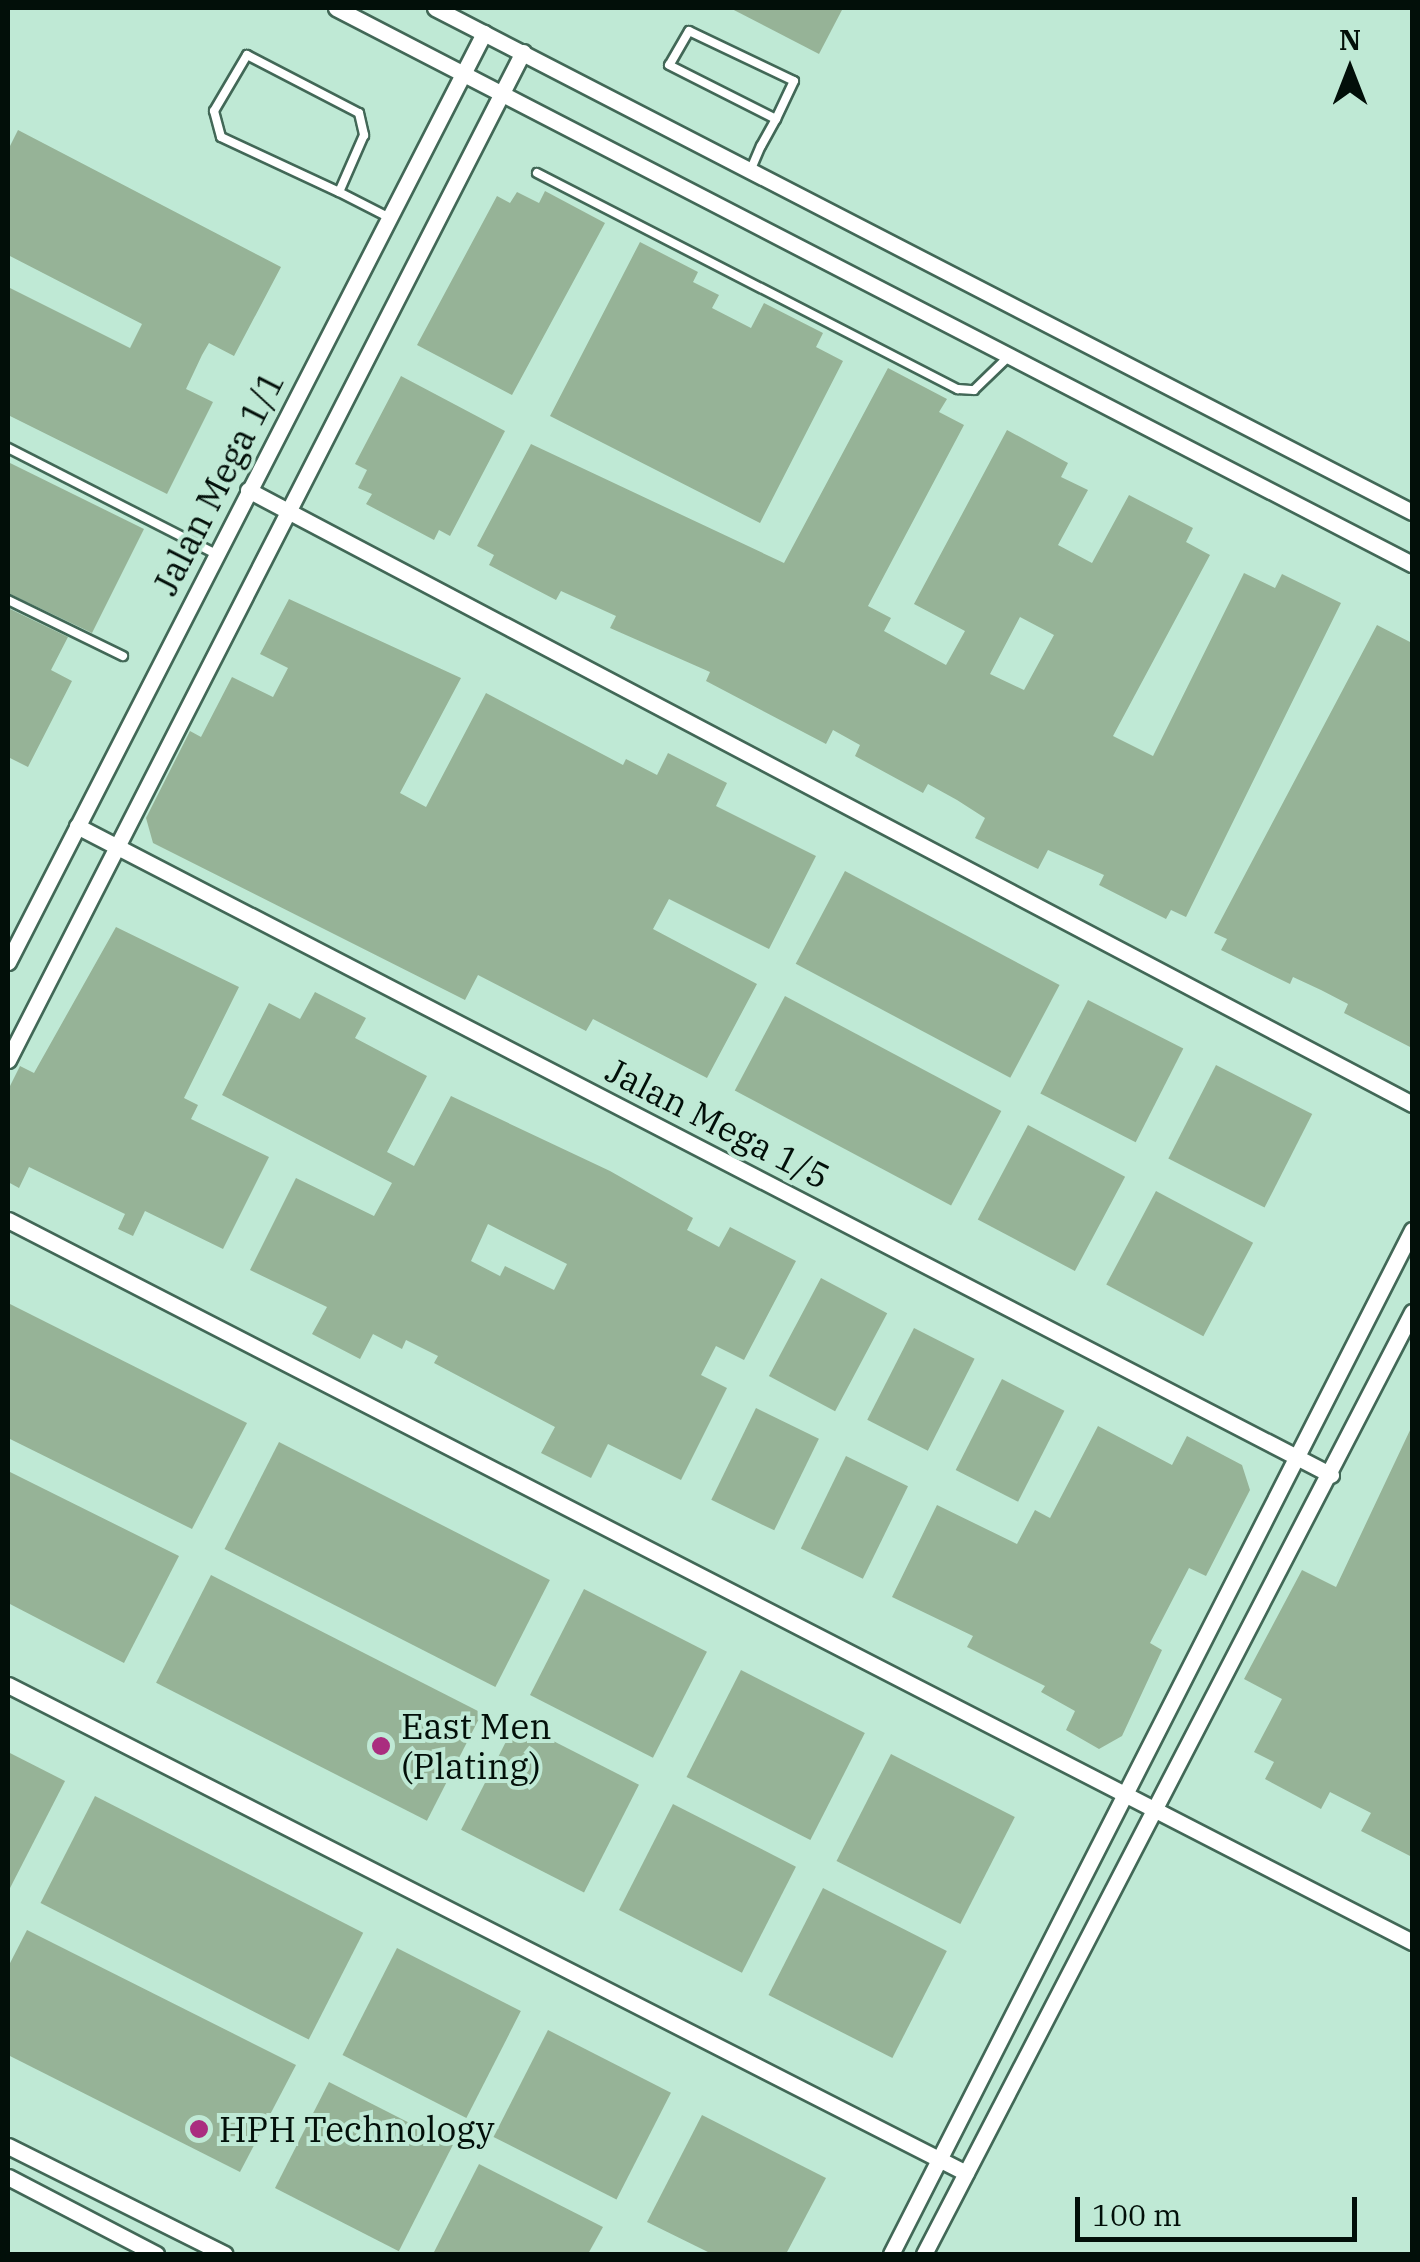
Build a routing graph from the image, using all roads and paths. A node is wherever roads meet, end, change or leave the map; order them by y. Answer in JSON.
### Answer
{"nodes":[{"id":1,"x":336,"y":8,"type":"edge"},
{"id":2,"x":435,"y":8,"type":"edge"},
{"id":3,"x":484,"y":33,"type":"junction"},
{"id":4,"x":523,"y":52,"type":"junction"},
{"id":5,"x":462,"y":72,"type":"junction"},
{"id":6,"x":502,"y":92,"type":"junction"},
{"id":7,"x":776,"y":118,"type":"junction"},
{"id":8,"x":750,"y":170,"type":"junction"},
{"id":9,"x":538,"y":174,"type":"dead end"},
{"id":10,"x":339,"y":192,"type":"junction"},
{"id":11,"x":388,"y":217,"type":"junction"},
{"id":12,"x":1008,"y":357,"type":"junction"},
{"id":13,"x":8,"y":448,"type":"edge"},
{"id":14,"x":248,"y":490,"type":"junction"},
{"id":15,"x":288,"y":512,"type":"junction"},
{"id":16,"x":1412,"y":512,"type":"edge"},
{"id":17,"x":216,"y":554,"type":"junction"},
{"id":18,"x":1412,"y":564,"type":"edge"},
{"id":19,"x":8,"y":600,"type":"edge"},
{"id":20,"x":123,"y":656,"type":"dead end"},
{"id":21,"x":77,"y":826,"type":"junction"},
{"id":22,"x":116,"y":846,"type":"junction"},
{"id":23,"x":8,"y":962,"type":"edge"},
{"id":24,"x":8,"y":1060,"type":"edge"},
{"id":25,"x":1412,"y":1104,"type":"edge"},
{"id":26,"x":8,"y":1220,"type":"edge"},
{"id":27,"x":1412,"y":1230,"type":"edge"},
{"id":28,"x":1412,"y":1312,"type":"edge"},
{"id":29,"x":1295,"y":1454,"type":"junction"},
{"id":30,"x":1331,"y":1475,"type":"junction"},
{"id":31,"x":8,"y":1685,"type":"edge"},
{"id":32,"x":1128,"y":1795,"type":"junction"},
{"id":33,"x":1158,"y":1810,"type":"junction"},
{"id":34,"x":1412,"y":1942,"type":"edge"},
{"id":35,"x":8,"y":2146,"type":"edge"},
{"id":36,"x":938,"y":2156,"type":"junction"},
{"id":37,"x":966,"y":2172,"type":"junction"},
{"id":38,"x":8,"y":2177,"type":"edge"},
{"id":39,"x":156,"y":2254,"type":"edge"},
{"id":40,"x":225,"y":2254,"type":"edge"},
{"id":41,"x":891,"y":2254,"type":"edge"},
{"id":42,"x":924,"y":2254,"type":"edge"}],
"edges":[{"from":1,"to":5,"type":"street"},
{"from":2,"to":3,"type":"street"},
{"from":3,"to":4,"type":"street"},
{"from":3,"to":5,"type":"street","name":"Jalan Mega 1/1"},
{"from":4,"to":6,"type":"street"},
{"from":4,"to":8,"type":"street"},
{"from":5,"to":6,"type":"street"},
{"from":5,"to":11,"type":"street","name":"Jalan Mega 1/1"},
{"from":6,"to":12,"type":"street"},
{"from":6,"to":15,"type":"street"},
{"from":7,"to":7,"type":"lane"},
{"from":7,"to":8,"type":"lane"},
{"from":8,"to":16,"type":"street"},
{"from":9,"to":12,"type":"lane"},
{"from":10,"to":10,"type":"lane"},
{"from":10,"to":11,"type":"lane"},
{"from":11,"to":14,"type":"street","name":"Jalan Mega 1/1"},
{"from":12,"to":18,"type":"street"},
{"from":13,"to":17,"type":"lane"},
{"from":14,"to":15,"type":"street"},
{"from":14,"to":17,"type":"street","name":"Jalan Mega 1/1"},
{"from":15,"to":22,"type":"street"},
{"from":15,"to":25,"type":"street"},
{"from":17,"to":21,"type":"street","name":"Jalan Mega 1/1"},
{"from":19,"to":20,"type":"lane"},
{"from":21,"to":22,"type":"street","name":"Jalan Mega 1/5"},
{"from":21,"to":23,"type":"street","name":"Jalan Mega 1/1"},
{"from":22,"to":24,"type":"street"},
{"from":22,"to":29,"type":"street","name":"Jalan Mega 1/5"},
{"from":26,"to":32,"type":"street"},
{"from":27,"to":29,"type":"street"},
{"from":28,"to":30,"type":"street"},
{"from":29,"to":30,"type":"street","name":"Jalan Mega 1/5"},
{"from":29,"to":32,"type":"street"},
{"from":30,"to":33,"type":"street"},
{"from":31,"to":36,"type":"street"},
{"from":32,"to":33,"type":"street"},
{"from":32,"to":36,"type":"street"},
{"from":33,"to":34,"type":"street"},
{"from":33,"to":37,"type":"street"},
{"from":35,"to":40,"type":"street"},
{"from":36,"to":37,"type":"street"},
{"from":36,"to":41,"type":"street"},
{"from":37,"to":42,"type":"street"},
{"from":38,"to":39,"type":"street"}]}
